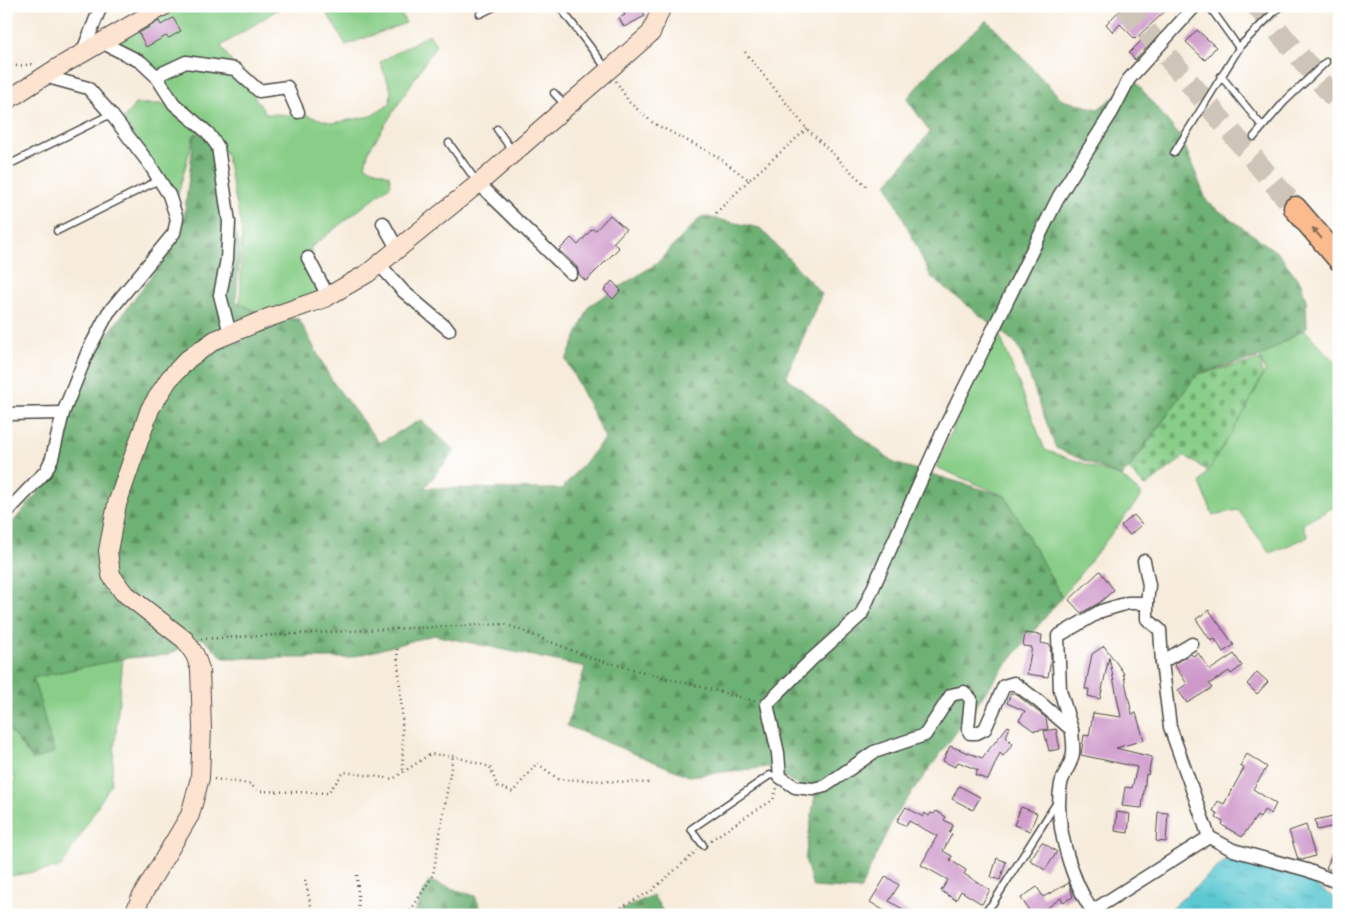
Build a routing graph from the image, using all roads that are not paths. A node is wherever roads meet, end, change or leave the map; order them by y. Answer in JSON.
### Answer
{"nodes":[{"id":1,"x":101,"y":6,"type":"edge"},
{"id":2,"x":164,"y":6,"type":"edge"},
{"id":3,"x":496,"y":6,"type":"edge"},
{"id":4,"x":559,"y":6,"type":"edge"},
{"id":5,"x":662,"y":6,"type":"edge"},
{"id":6,"x":1195,"y":6,"type":"edge"},
{"id":7,"x":1209,"y":6,"type":"edge"},
{"id":8,"x":1280,"y":6,"type":"edge"},
{"id":9,"x":480,"y":14,"type":"dead end"},
{"id":10,"x":106,"y":39,"type":"junction"},
{"id":11,"x":1239,"y":48,"type":"junction"},
{"id":12,"x":82,"y":53,"type":"junction"},
{"id":13,"x":1326,"y":62,"type":"dead end"},
{"id":14,"x":608,"y":70,"type":"junction"},
{"id":15,"x":44,"y":76,"type":"junction"},
{"id":16,"x":156,"y":76,"type":"junction"},
{"id":17,"x":1221,"y":76,"type":"junction"},
{"id":18,"x":554,"y":93,"type":"dead end"},
{"id":19,"x":6,"y":101,"type":"edge"},
{"id":20,"x":566,"y":107,"type":"junction"},
{"id":21,"x":298,"y":112,"type":"dead end"},
{"id":22,"x":111,"y":114,"type":"junction"},
{"id":23,"x":1262,"y":126,"type":"junction"},
{"id":24,"x":496,"y":129,"type":"dead end"},
{"id":25,"x":1254,"y":137,"type":"dead end"},
{"id":26,"x":449,"y":143,"type":"dead end"},
{"id":27,"x":1174,"y":152,"type":"dead end"},
{"id":28,"x":514,"y":153,"type":"junction"},
{"id":29,"x":6,"y":166,"type":"edge"},
{"id":30,"x":159,"y":180,"type":"junction"},
{"id":31,"x":478,"y":183,"type":"junction"},
{"id":32,"x":1295,"y":208,"type":"tunnel mouth"},
{"id":33,"x":383,"y":222,"type":"dead end"},
{"id":34,"x":57,"y":231,"type":"dead end"},
{"id":35,"x":398,"y":250,"type":"junction"},
{"id":36,"x":308,"y":258,"type":"dead end"},
{"id":37,"x":1339,"y":259,"type":"edge"},
{"id":38,"x":379,"y":264,"type":"junction"},
{"id":39,"x":570,"y":273,"type":"dead end"},
{"id":40,"x":328,"y":296,"type":"junction"},
{"id":41,"x":449,"y":330,"type":"dead end"},
{"id":42,"x":230,"y":334,"type":"junction"},
{"id":43,"x":63,"y":412,"type":"junction"},
{"id":44,"x":6,"y":414,"type":"edge"},
{"id":45,"x":6,"y":513,"type":"edge"},
{"id":46,"x":1144,"y":561,"type":"dead end"},
{"id":47,"x":1147,"y":603,"type":"junction"},
{"id":48,"x":1192,"y":644,"type":"dead end"},
{"id":49,"x":1162,"y":662,"type":"junction"},
{"id":50,"x":1072,"y":730,"type":"junction"},
{"id":51,"x":780,"y":777,"type":"junction"},
{"id":52,"x":1058,"y":801,"type":"junction"},
{"id":53,"x":1209,"y":837,"type":"junction"},
{"id":54,"x":704,"y":846,"type":"dead end"},
{"id":55,"x":1339,"y":882,"type":"edge"},
{"id":56,"x":1093,"y":913,"type":"edge"},
{"id":57,"x":134,"y":915,"type":"edge"},
{"id":58,"x":982,"y":915,"type":"edge"}],
"edges":[{"from":1,"to":12,"type":"street"},
{"from":2,"to":10,"type":"street"},
{"from":3,"to":9,"type":"lane"},
{"from":4,"to":14,"type":"lane"},
{"from":5,"to":14,"type":"street"},
{"from":6,"to":51,"type":"street"},
{"from":7,"to":11,"type":"lane"},
{"from":8,"to":11,"type":"lane"},
{"from":10,"to":12,"type":"street"},
{"from":10,"to":16,"type":"street"},
{"from":11,"to":17,"type":"lane"},
{"from":12,"to":15,"type":"street"},
{"from":13,"to":23,"type":"lane"},
{"from":14,"to":20,"type":"street"},
{"from":15,"to":19,"type":"street"},
{"from":15,"to":22,"type":"street"},
{"from":16,"to":21,"type":"street"},
{"from":16,"to":42,"type":"street"},
{"from":17,"to":23,"type":"lane"},
{"from":17,"to":27,"type":"lane"},
{"from":18,"to":20,"type":"lane"},
{"from":20,"to":28,"type":"street"},
{"from":22,"to":29,"type":"lane"},
{"from":22,"to":30,"type":"street"},
{"from":23,"to":25,"type":"lane"},
{"from":24,"to":28,"type":"lane"},
{"from":26,"to":31,"type":"lane"},
{"from":28,"to":31,"type":"street"},
{"from":30,"to":34,"type":"lane"},
{"from":30,"to":43,"type":"street"},
{"from":31,"to":35,"type":"street"},
{"from":31,"to":39,"type":"street"},
{"from":37,"to":32,"type":"highway","one_way":true},
{"from":33,"to":35,"type":"street"},
{"from":35,"to":38,"type":"street"},
{"from":36,"to":40,"type":"street"},
{"from":38,"to":40,"type":"street"},
{"from":38,"to":41,"type":"street"},
{"from":40,"to":42,"type":"street"},
{"from":42,"to":57,"type":"street"},
{"from":43,"to":44,"type":"street"},
{"from":43,"to":45,"type":"street"},
{"from":46,"to":47,"type":"street"},
{"from":47,"to":49,"type":"street"},
{"from":47,"to":50,"type":"street"},
{"from":48,"to":49,"type":"street"},
{"from":49,"to":53,"type":"street"},
{"from":50,"to":51,"type":"street"},
{"from":50,"to":52,"type":"street"},
{"from":51,"to":54,"type":"lane"},
{"from":52,"to":56,"type":"street"},
{"from":52,"to":58,"type":"lane"},
{"from":53,"to":55,"type":"street"},
{"from":53,"to":56,"type":"street"}]}
